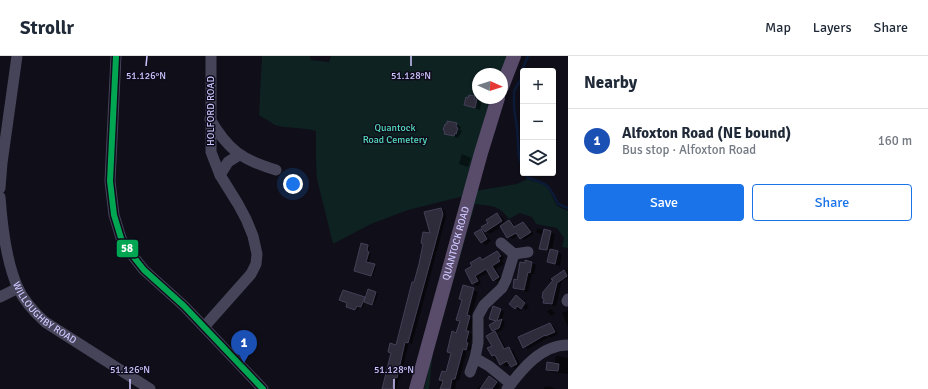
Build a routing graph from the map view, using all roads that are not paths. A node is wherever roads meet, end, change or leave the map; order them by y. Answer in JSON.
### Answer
{"nodes":[{"id":1,"x":17,"y":56,"type":"edge"},
{"id":2,"x":116,"y":56,"type":"edge"},
{"id":3,"x":211,"y":56,"type":"edge"},
{"id":4,"x":514,"y":56,"type":"edge"},
{"id":5,"x":508,"y":72,"type":"edge"},
{"id":6,"x":496,"y":104,"type":"edge"},
{"id":7,"x":210,"y":118,"type":"junction"},
{"id":8,"x":239,"y":155,"type":"junction"},
{"id":9,"x":276,"y":170,"type":"dead end"},
{"id":10,"x":220,"y":175,"type":"junction"},
{"id":11,"x":0,"y":188,"type":"edge"},
{"id":12,"x":0,"y":197,"type":"edge"},
{"id":13,"x":501,"y":243,"type":"dead end"},
{"id":14,"x":528,"y":252,"type":"dead end"},
{"id":15,"x":514,"y":254,"type":"junction"},
{"id":16,"x":18,"y":288,"type":"junction"},
{"id":17,"x":0,"y":297,"type":"edge"},
{"id":18,"x":204,"y":327,"type":"junction"},
{"id":19,"x":568,"y":345,"type":"edge"},
{"id":20,"x":475,"y":358,"type":"junction"},
{"id":21,"x":470,"y":372,"type":"dead end"},
{"id":22,"x":509,"y":386,"type":"edge"},
{"id":23,"x":150,"y":389,"type":"edge"},
{"id":24,"x":263,"y":389,"type":"edge"},
{"id":25,"x":416,"y":389,"type":"edge"}],
"edges":[{"from":1,"to":11,"type":"street"},
{"from":2,"to":18,"type":"street"},
{"from":3,"to":7,"type":"street","name":"HOLFORD ROAD"},
{"from":4,"to":5,"type":"main road"},
{"from":6,"to":25,"type":"main road","name":"QUANTOCK ROAD"},
{"from":7,"to":8,"type":"street"},
{"from":7,"to":10,"type":"street","name":"HOLFORD ROAD"},
{"from":8,"to":9,"type":"street"},
{"from":8,"to":10,"type":"street"},
{"from":10,"to":18,"type":"street","name":"HOLFORD ROAD"},
{"from":12,"to":16,"type":"street","name":"WILLOUGHBY ROAD"},
{"from":13,"to":15,"type":"street"},
{"from":14,"to":15,"type":"street"},
{"from":15,"to":20,"type":"street"},
{"from":16,"to":17,"type":"street"},
{"from":16,"to":23,"type":"street","name":"WILLOUGHBY ROAD"},
{"from":18,"to":24,"type":"street"},
{"from":19,"to":22,"type":"street"},
{"from":20,"to":21,"type":"street"},
{"from":20,"to":22,"type":"street"}]}
